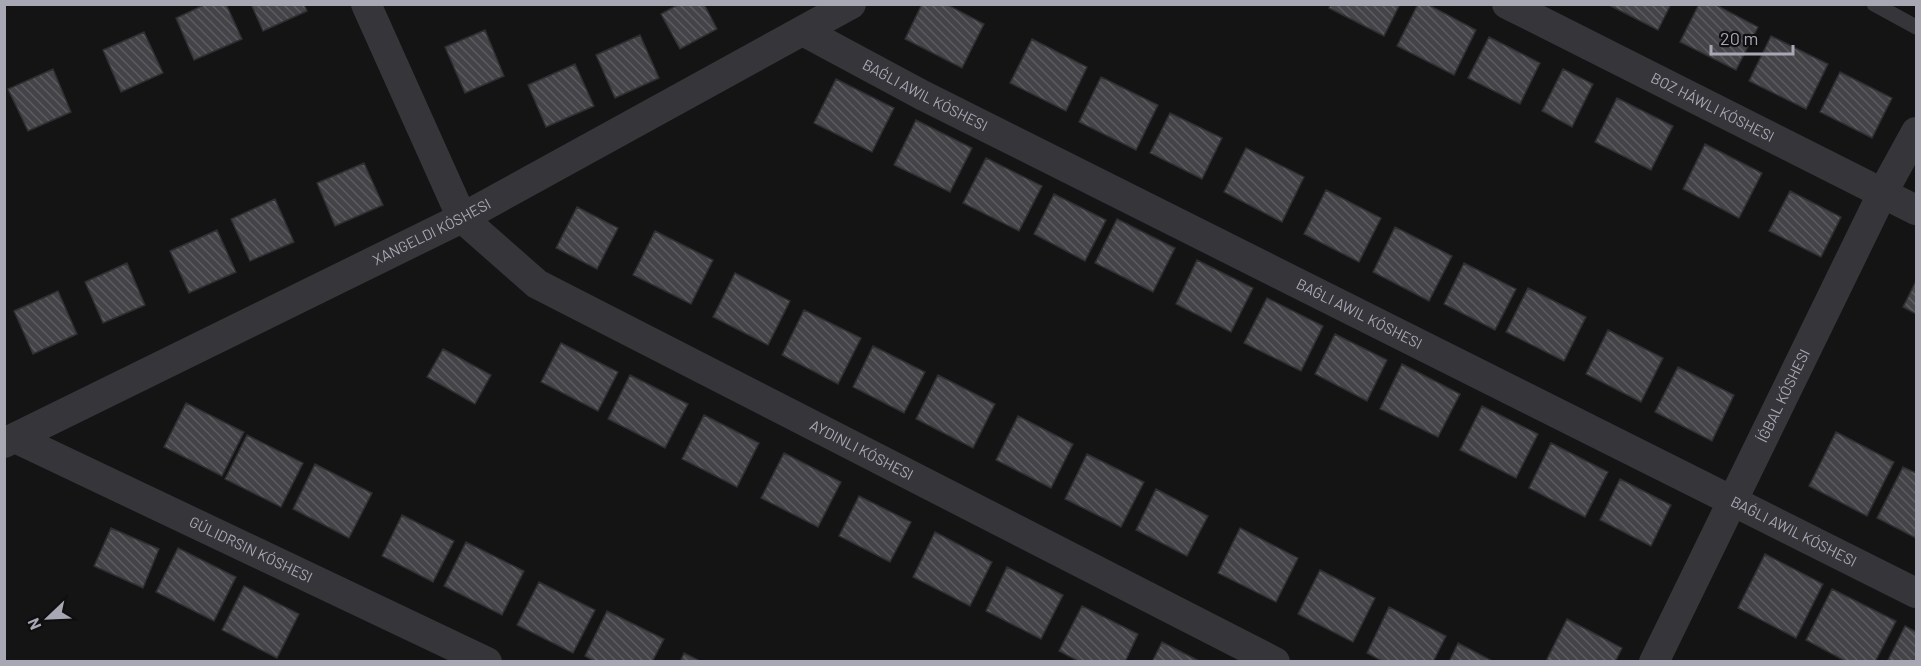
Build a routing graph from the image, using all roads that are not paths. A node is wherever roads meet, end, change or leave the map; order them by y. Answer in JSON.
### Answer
{"nodes":[{"id":1,"x":366,"y":4,"type":"edge"},
{"id":2,"x":851,"y":4,"type":"edge"},
{"id":3,"x":1507,"y":4,"type":"edge"},
{"id":4,"x":1874,"y":4,"type":"edge"},
{"id":5,"x":1917,"y":27,"type":"edge"},
{"id":6,"x":803,"y":31,"type":"junction"},
{"id":7,"x":1917,"y":132,"type":"edge"},
{"id":8,"x":1883,"y":192,"type":"junction"},
{"id":9,"x":1917,"y":210,"type":"edge"},
{"id":10,"x":462,"y":218,"type":"junction"},
{"id":11,"x":10,"y":440,"type":"edge"},
{"id":12,"x":1734,"y":501,"type":"junction"},
{"id":13,"x":1917,"y":594,"type":"edge"},
{"id":14,"x":487,"y":662,"type":"edge"},
{"id":15,"x":1275,"y":662,"type":"edge"},
{"id":16,"x":1654,"y":662,"type":"edge"}],
"edges":[{"from":1,"to":10,"type":"street"},
{"from":2,"to":6,"type":"street","name":"XANGELDI KÓSHESI"},
{"from":3,"to":8,"type":"street","name":"BOZ HÁWLI KÓSHESI"},
{"from":4,"to":5,"type":"lane"},
{"from":6,"to":10,"type":"street","name":"XANGELDI KÓSHESI"},
{"from":6,"to":12,"type":"street"},
{"from":7,"to":8,"type":"street","name":"ÍǴBAL KÓSHESI"},
{"from":8,"to":9,"type":"street","name":"BOZ HÁWLI KÓSHESI"},
{"from":8,"to":12,"type":"street","name":"ÍǴBAL KÓSHESI"},
{"from":10,"to":11,"type":"street","name":"XANGELDI KÓSHESI"},
{"from":10,"to":15,"type":"street"},
{"from":11,"to":14,"type":"street","name":"GÚLIDRSIN KÓSHESI"},
{"from":12,"to":13,"type":"street"},
{"from":12,"to":16,"type":"street","name":"ÍǴBAL KÓSHESI"}]}
